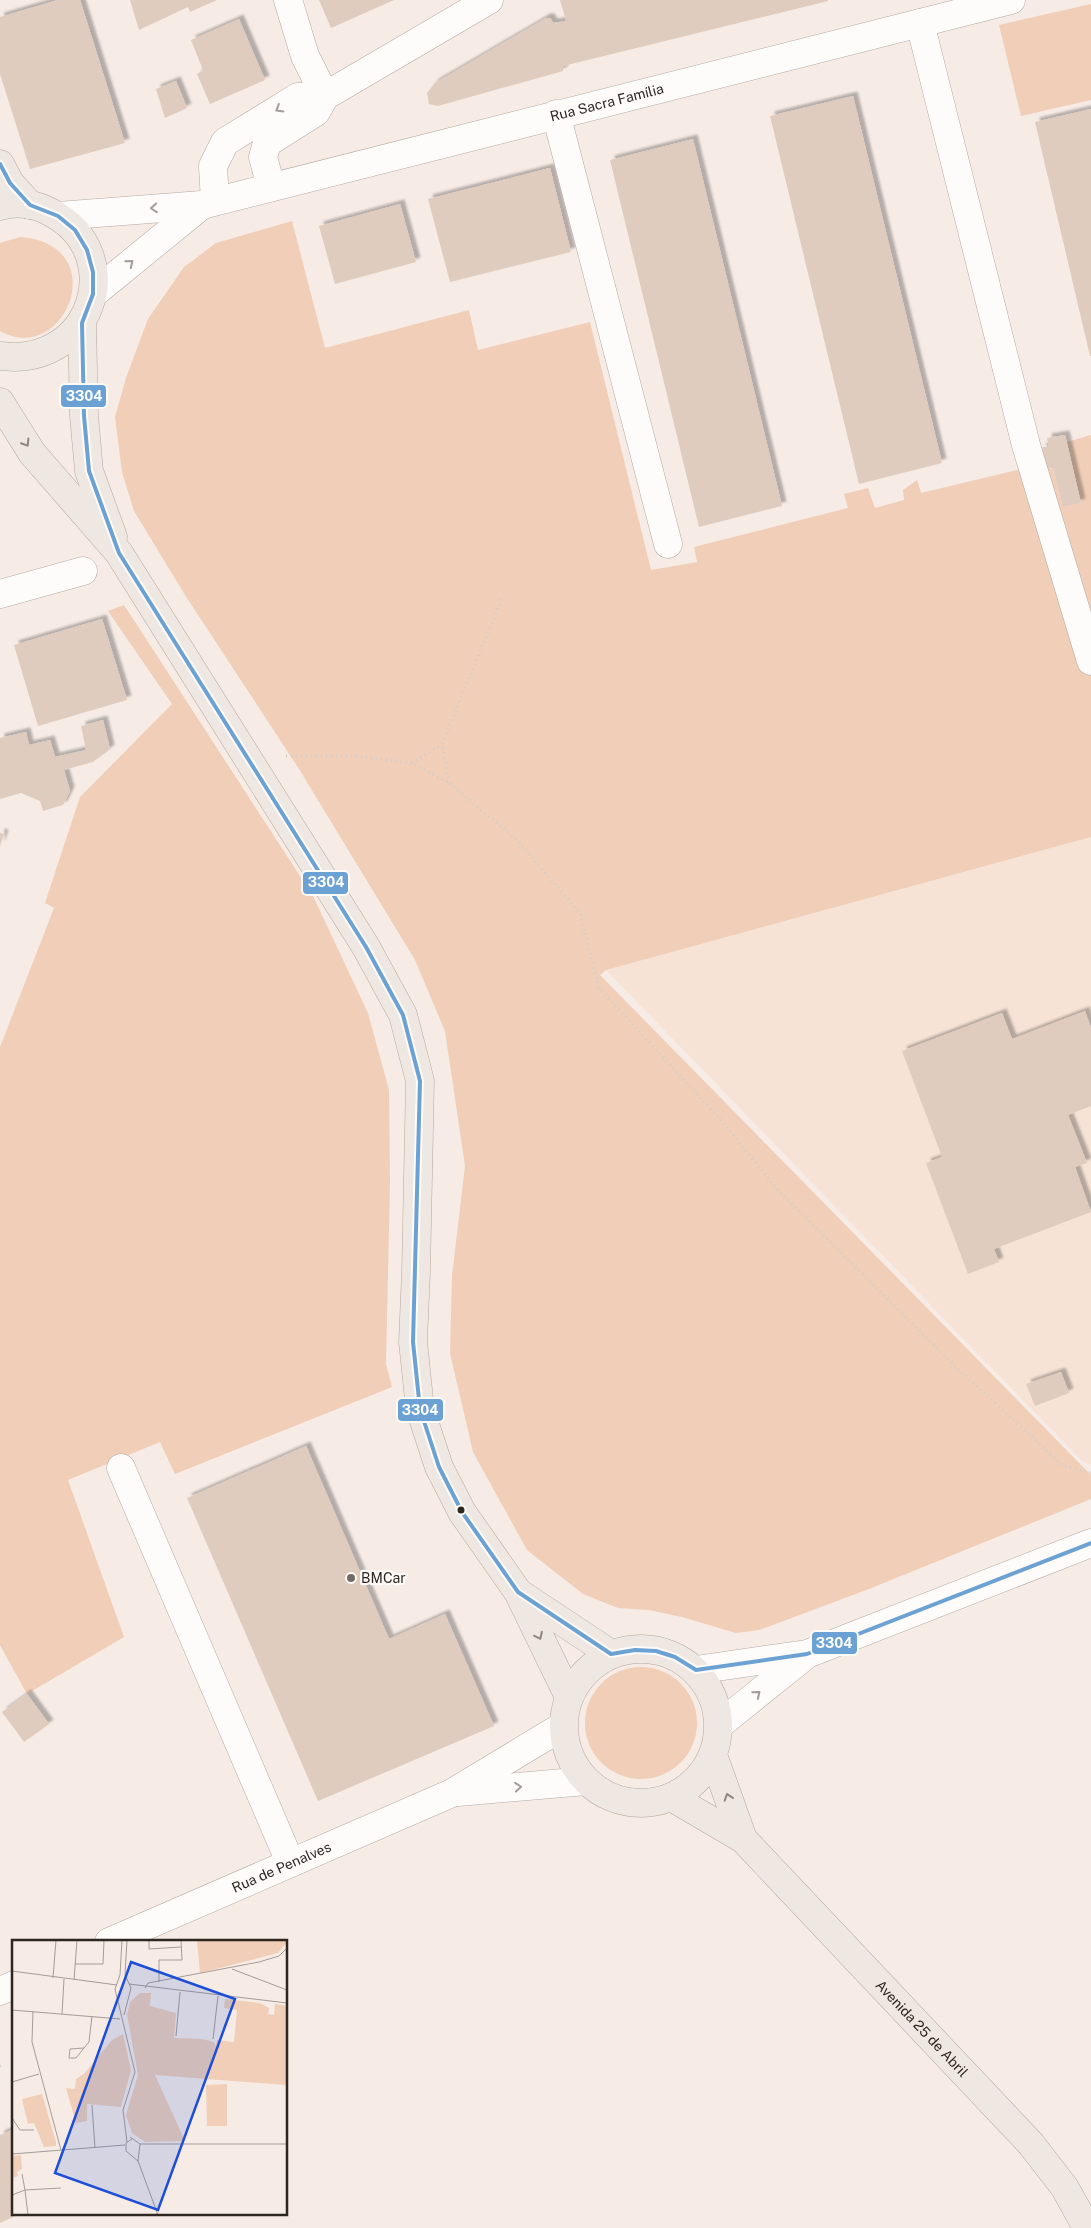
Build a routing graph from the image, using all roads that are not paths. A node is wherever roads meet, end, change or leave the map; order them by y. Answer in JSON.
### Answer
{"nodes":[{"id":1,"x":288,"y":0,"type":"edge"},
{"id":2,"x":489,"y":0,"type":"edge"},
{"id":3,"x":1011,"y":0,"type":"edge"},
{"id":4,"x":920,"y":23,"type":"junction"},
{"id":5,"x":324,"y":96,"type":"junction"},
{"id":6,"x":556,"y":114,"type":"junction"},
{"id":7,"x":0,"y":164,"type":"edge"},
{"id":8,"x":271,"y":187,"type":"junction"},
{"id":9,"x":209,"y":203,"type":"junction"},
{"id":10,"x":30,"y":205,"type":"junction"},
{"id":11,"x":0,"y":206,"type":"edge"},
{"id":12,"x":58,"y":216,"type":"junction"},
{"id":13,"x":93,"y":294,"type":"junction"},
{"id":14,"x":82,"y":323,"type":"junction"},
{"id":15,"x":0,"y":356,"type":"edge"},
{"id":16,"x":0,"y":402,"type":"edge"},
{"id":17,"x":668,"y":544,"type":"dead end"},
{"id":18,"x":119,"y":553,"type":"junction"},
{"id":19,"x":83,"y":572,"type":"dead end"},
{"id":20,"x":0,"y":594,"type":"edge"},
{"id":21,"x":1091,"y":661,"type":"edge"},
{"id":22,"x":121,"y":1468,"type":"dead end"},
{"id":23,"x":1091,"y":1543,"type":"edge"},
{"id":24,"x":518,"y":1592,"type":"junction"},
{"id":25,"x":611,"y":1654,"type":"junction"},
{"id":26,"x":807,"y":1654,"type":"junction"},
{"id":27,"x":696,"y":1670,"type":"junction"},
{"id":28,"x":569,"y":1696,"type":"junction"},
{"id":29,"x":719,"y":1725,"type":"junction"},
{"id":30,"x":563,"y":1726,"type":"junction"},
{"id":31,"x":713,"y":1755,"type":"junction"},
{"id":32,"x":586,"y":1780,"type":"junction"},
{"id":33,"x":452,"y":1793,"type":"junction"},
{"id":34,"x":671,"y":1797,"type":"junction"},
{"id":35,"x":743,"y":1839,"type":"junction"},
{"id":36,"x":290,"y":1862,"type":"junction"},
{"id":37,"x":114,"y":1940,"type":"edge"},
{"id":38,"x":12,"y":1986,"type":"edge"},
{"id":39,"x":0,"y":1991,"type":"edge"},
{"id":40,"x":1087,"y":2228,"type":"edge"}],
"edges":[{"from":1,"to":5,"type":"street"},
{"from":2,"to":5,"type":"street"},
{"from":3,"to":4,"type":"street","name":"Rua Sacra Família"},
{"from":4,"to":6,"type":"street","name":"Rua Sacra Família"},
{"from":4,"to":21,"type":"street"},
{"from":5,"to":8,"type":"street"},
{"from":5,"to":9,"type":"street","one_way":true},
{"from":6,"to":8,"type":"street","name":"Rua Sacra Família"},
{"from":6,"to":17,"type":"street"},
{"from":7,"to":10,"type":"main road"},
{"from":8,"to":9,"type":"street","name":"Rua Sacra Família"},
{"from":9,"to":12,"type":"street","name":"Rua Sacra Família","one_way":true},
{"from":13,"to":9,"type":"street","name":"Rua Sacra Família","one_way":true},
{"from":10,"to":11,"type":"main road"},
{"from":10,"to":12,"type":"main road"},
{"from":12,"to":13,"type":"main road"},
{"from":13,"to":14,"type":"main road"},
{"from":14,"to":15,"type":"main road"},
{"from":14,"to":18,"type":"main road"},
{"from":16,"to":18,"type":"main road","one_way":true},
{"from":18,"to":24,"type":"main road"},
{"from":19,"to":20,"type":"street"},
{"from":22,"to":36,"type":"street"},
{"from":23,"to":26,"type":"street"},
{"from":24,"to":25,"type":"main road"},
{"from":24,"to":28,"type":"main road","one_way":true},
{"from":25,"to":27,"type":"main road"},
{"from":25,"to":28,"type":"main road"},
{"from":26,"to":27,"type":"street"},
{"from":29,"to":26,"type":"street","one_way":true},
{"from":27,"to":29,"type":"main road"},
{"from":28,"to":30,"type":"main road"},
{"from":29,"to":31,"type":"main road"},
{"from":30,"to":32,"type":"main road"},
{"from":30,"to":33,"type":"street"},
{"from":31,"to":34,"type":"main road"},
{"from":35,"to":31,"type":"main road","name":"Avenida 25 de Abril","one_way":true},
{"from":33,"to":32,"type":"street","one_way":true},
{"from":32,"to":34,"type":"main road"},
{"from":33,"to":36,"type":"street","name":"Rua de Penalves"},
{"from":34,"to":35,"type":"main road","name":"Avenida 25 de Abril"},
{"from":35,"to":40,"type":"main road","name":"Avenida 25 de Abril"},
{"from":36,"to":37,"type":"street","name":"Rua de Penalves"},
{"from":38,"to":39,"type":"street"}]}
